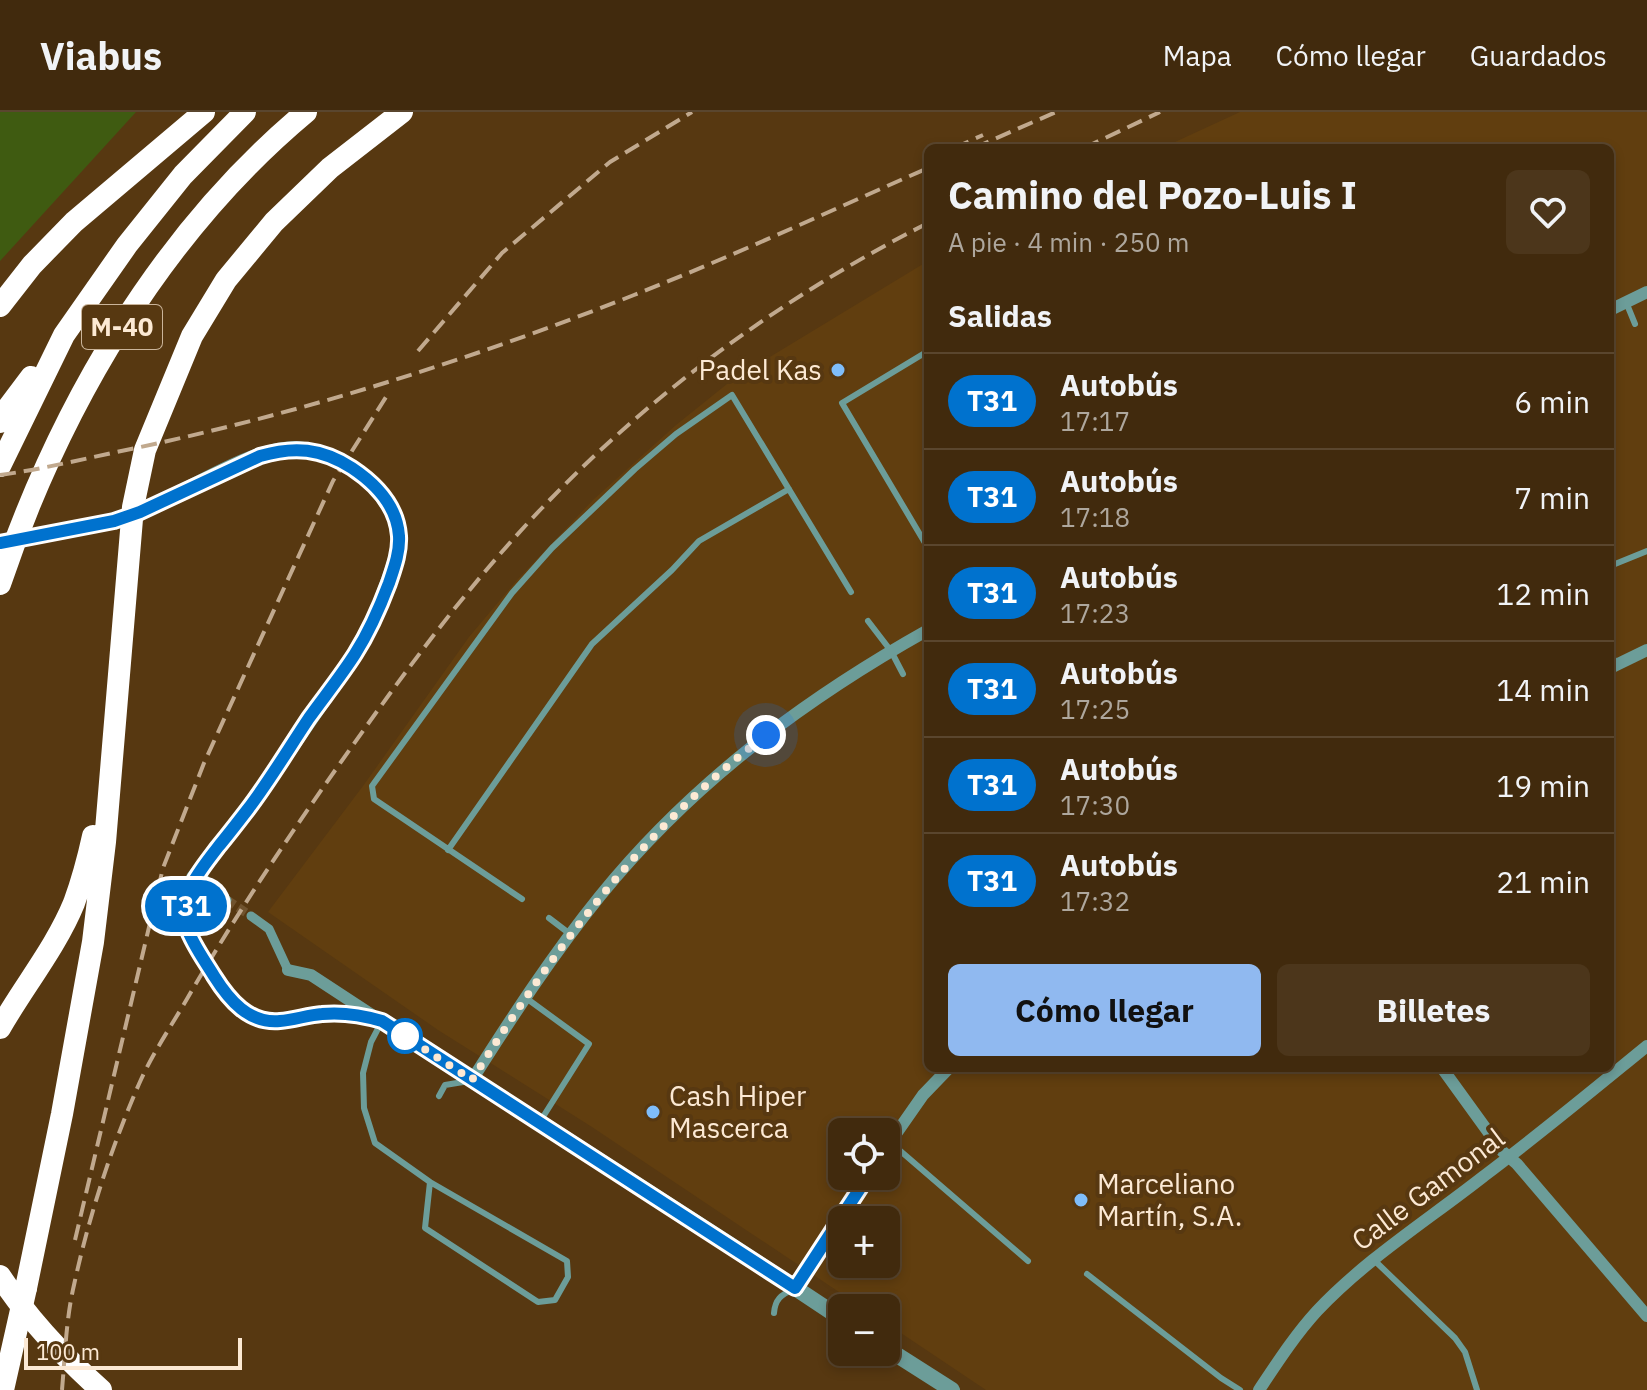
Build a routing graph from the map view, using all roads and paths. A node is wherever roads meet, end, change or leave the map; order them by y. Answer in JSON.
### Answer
{"nodes":[{"id":1,"x":204,"y":112,"type":"edge"},
{"id":2,"x":245,"y":112,"type":"edge"},
{"id":3,"x":306,"y":112,"type":"edge"},
{"id":4,"x":402,"y":112,"type":"edge"},
{"id":5,"x":1647,"y":292,"type":"edge"},
{"id":6,"x":1626,"y":302,"type":"junction"},
{"id":7,"x":0,"y":306,"type":"edge"},
{"id":8,"x":1614,"y":308,"type":"edge"},
{"id":9,"x":1635,"y":324,"type":"dead end"},
{"id":10,"x":64,"y":335,"type":"junction"},
{"id":11,"x":924,"y":353,"type":"edge"},
{"id":12,"x":0,"y":422,"type":"edge"},
{"id":13,"x":0,"y":466,"type":"edge"},
{"id":14,"x":789,"y":489,"type":"junction"},
{"id":15,"x":924,"y":541,"type":"edge"},
{"id":16,"x":0,"y":543,"type":"edge"},
{"id":17,"x":1647,"y":551,"type":"edge"},
{"id":18,"x":1615,"y":564,"type":"dead end"},
{"id":19,"x":0,"y":584,"type":"edge"},
{"id":20,"x":851,"y":592,"type":"dead end"},
{"id":21,"x":868,"y":621,"type":"dead end"},
{"id":22,"x":924,"y":632,"type":"edge"},
{"id":23,"x":1647,"y":650,"type":"edge"},
{"id":24,"x":891,"y":651,"type":"junction"},
{"id":25,"x":1614,"y":666,"type":"edge"},
{"id":26,"x":903,"y":674,"type":"dead end"},
{"id":27,"x":112,"y":741,"type":"junction"},
{"id":28,"x":448,"y":850,"type":"junction"},
{"id":29,"x":199,"y":870,"type":"junction"},
{"id":30,"x":522,"y":899,"type":"dead end"},
{"id":31,"x":227,"y":900,"type":"tunnel mouth"},
{"id":32,"x":251,"y":916,"type":"tunnel mouth"},
{"id":33,"x":549,"y":918,"type":"dead end"},
{"id":34,"x":570,"y":934,"type":"junction"},
{"id":35,"x":193,"y":941,"type":"tunnel mouth"},
{"id":36,"x":288,"y":970,"type":"joint"},
{"id":37,"x":218,"y":982,"type":"tunnel mouth"},
{"id":38,"x":525,"y":998,"type":"junction"},
{"id":39,"x":382,"y":1021,"type":"junction"},
{"id":40,"x":0,"y":1028,"type":"edge"},
{"id":41,"x":1647,"y":1046,"type":"edge"},
{"id":42,"x":945,"y":1072,"type":"edge"},
{"id":43,"x":1445,"y":1072,"type":"edge"},
{"id":44,"x":472,"y":1080,"type":"junction"},
{"id":45,"x":439,"y":1096,"type":"dead end"},
{"id":46,"x":540,"y":1123,"type":"junction"},
{"id":47,"x":900,"y":1128,"type":"edge"},
{"id":48,"x":900,"y":1155,"type":"edge"},
{"id":49,"x":1509,"y":1158,"type":"junction"},
{"id":50,"x":430,"y":1182,"type":"junction"},
{"id":51,"x":859,"y":1190,"type":"edge"},
{"id":52,"x":1374,"y":1260,"type":"junction"},
{"id":53,"x":1028,"y":1261,"type":"dead end"},
{"id":54,"x":1087,"y":1274,"type":"dead end"},
{"id":55,"x":0,"y":1276,"type":"edge"},
{"id":56,"x":795,"y":1288,"type":"junction"},
{"id":57,"x":0,"y":1297,"type":"edge"},
{"id":58,"x":828,"y":1310,"type":"edge"},
{"id":59,"x":774,"y":1313,"type":"dead end"},
{"id":60,"x":1647,"y":1316,"type":"edge"},
{"id":61,"x":900,"y":1357,"type":"edge"},
{"id":62,"x":4,"y":1389,"type":"edge"},
{"id":63,"x":85,"y":1390,"type":"edge"},
{"id":64,"x":101,"y":1390,"type":"edge"},
{"id":65,"x":952,"y":1390,"type":"edge"},
{"id":66,"x":1240,"y":1390,"type":"edge"},
{"id":67,"x":1259,"y":1390,"type":"edge"},
{"id":68,"x":1477,"y":1390,"type":"edge"}],
"edges":[{"from":1,"to":7,"type":"highway"},
{"from":2,"to":10,"type":"highway","number":"M-40"},
{"from":3,"to":19,"type":"highway","number":"M-40"},
{"from":4,"to":27,"type":"highway"},
{"from":5,"to":6,"type":"street"},
{"from":6,"to":8,"type":"street"},
{"from":6,"to":9,"type":"lane"},
{"from":10,"to":12,"type":"highway"},
{"from":10,"to":13,"type":"highway","number":"M-40"},
{"from":11,"to":15,"type":"lane"},
{"from":14,"to":20,"type":"lane"},
{"from":14,"to":28,"type":"lane"},
{"from":14,"to":28,"type":"lane"},
{"from":16,"to":29,"type":"street","bridge":true},
{"from":17,"to":18,"type":"lane"},
{"from":21,"to":24,"type":"lane"},
{"from":22,"to":24,"type":"street"},
{"from":23,"to":25,"type":"street"},
{"from":24,"to":26,"type":"lane"},
{"from":24,"to":34,"type":"street"},
{"from":27,"to":40,"type":"highway"},
{"from":27,"to":62,"type":"highway","bridge":true},
{"from":28,"to":30,"type":"lane"},
{"from":29,"to":31,"type":"street"},
{"from":29,"to":35,"type":"street"},
{"from":32,"to":36,"type":"street"},
{"from":33,"to":34,"type":"lane"},
{"from":34,"to":38,"type":"street"},
{"from":36,"to":39,"type":"street"},
{"from":37,"to":39,"type":"street"},
{"from":38,"to":44,"type":"street"},
{"from":38,"to":46,"type":"lane"},
{"from":39,"to":44,"type":"street"},
{"from":39,"to":50,"type":"lane"},
{"from":41,"to":49,"type":"street","name":"Calle Gamonal"},
{"from":42,"to":47,"type":"street"},
{"from":43,"to":49,"type":"street"},
{"from":44,"to":45,"type":"lane"},
{"from":44,"to":46,"type":"street"},
{"from":46,"to":56,"type":"street"},
{"from":48,"to":53,"type":"lane"},
{"from":49,"to":52,"type":"street","name":"Calle Gamonal"},
{"from":49,"to":60,"type":"street"},
{"from":50,"to":50,"type":"lane"},
{"from":51,"to":56,"type":"street"},
{"from":52,"to":67,"type":"street","name":"Calle Gamonal"},
{"from":52,"to":68,"type":"lane"},
{"from":54,"to":66,"type":"lane"},
{"from":55,"to":64,"type":"highway"},
{"from":56,"to":58,"type":"street"},
{"from":56,"to":59,"type":"lane"},
{"from":57,"to":63,"type":"highway"},
{"from":61,"to":65,"type":"street"}]}
